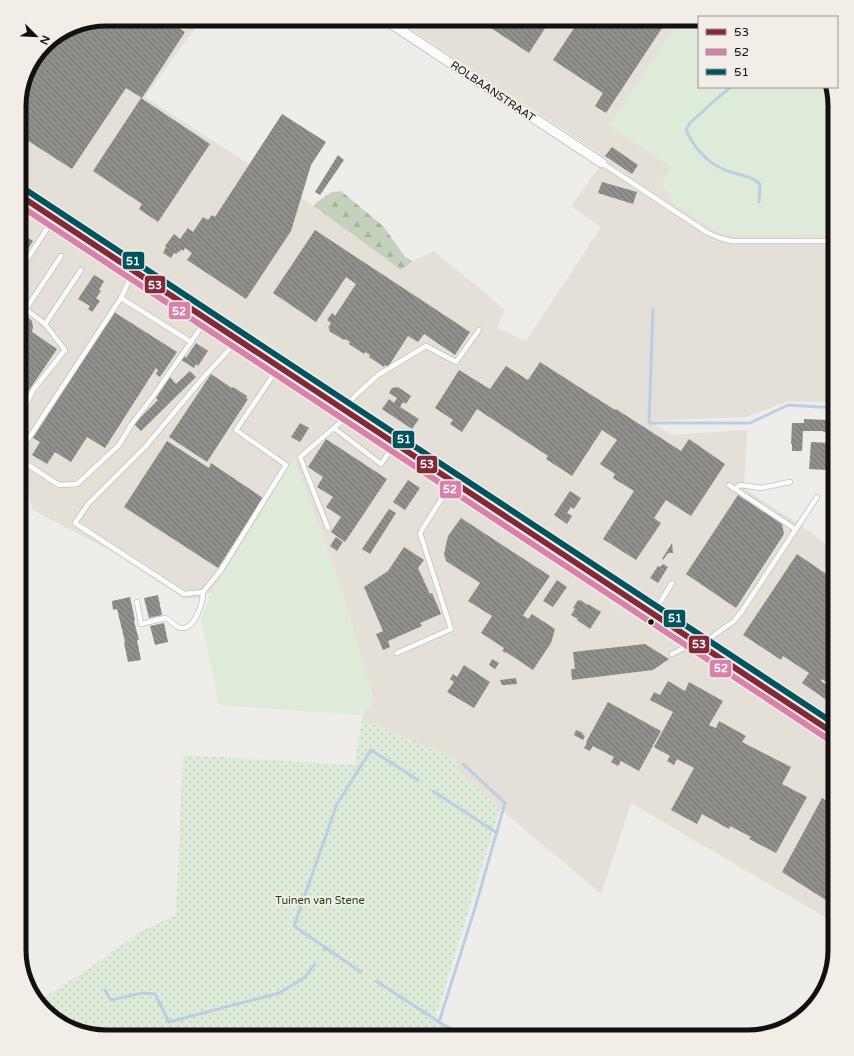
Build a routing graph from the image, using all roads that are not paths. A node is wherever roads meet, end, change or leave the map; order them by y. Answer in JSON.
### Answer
{"nodes":[{"id":1,"x":395,"y":26,"type":"edge"},
{"id":2,"x":602,"y":163,"type":"joint"},
{"id":3,"x":26,"y":200,"type":"edge"},
{"id":4,"x":57,"y":220,"type":"junction"},
{"id":5,"x":828,"y":241,"type":"edge"},
{"id":6,"x":61,"y":256,"type":"dead end"},
{"id":7,"x":26,"y":261,"type":"edge"},
{"id":8,"x":81,"y":270,"type":"dead end"},
{"id":9,"x":134,"y":271,"type":"junction"},
{"id":10,"x":121,"y":298,"type":"junction"},
{"id":11,"x":26,"y":309,"type":"joint"},
{"id":12,"x":207,"y":319,"type":"junction"},
{"id":13,"x":45,"y":324,"type":"junction"},
{"id":14,"x":479,"y":330,"type":"dead end"},
{"id":15,"x":238,"y":340,"type":"junction"},
{"id":16,"x":191,"y":342,"type":"junction"},
{"id":17,"x":279,"y":366,"type":"junction"},
{"id":18,"x":26,"y":405,"type":"edge"},
{"id":19,"x":346,"y":411,"type":"junction"},
{"id":20,"x":334,"y":428,"type":"junction"},
{"id":21,"x":26,"y":442,"type":"edge"},
{"id":22,"x":395,"y":444,"type":"junction"},
{"id":23,"x":26,"y":464,"type":"edge"},
{"id":24,"x":790,"y":482,"type":"dead end"},
{"id":25,"x":457,"y":484,"type":"junction"},
{"id":26,"x":729,"y":485,"type":"dead end"},
{"id":27,"x":734,"y":489,"type":"junction"},
{"id":28,"x":817,"y":497,"type":"dead end"},
{"id":29,"x":328,"y":528,"type":"dead end"},
{"id":30,"x":795,"y":529,"type":"junction"},
{"id":31,"x":672,"y":584,"type":"dead end"},
{"id":32,"x":203,"y":592,"type":"junction"},
{"id":33,"x":138,"y":602,"type":"dead end"},
{"id":34,"x":653,"y":613,"type":"junction"},
{"id":35,"x":701,"y":644,"type":"junction"},
{"id":36,"x":398,"y":653,"type":"dead end"},
{"id":37,"x":672,"y":654,"type":"dead end"},
{"id":38,"x":828,"y":729,"type":"edge"}],
"edges":[{"from":1,"to":2,"type":"street","name":"ROLBAANSTRAAT"},
{"from":2,"to":5,"type":"lane"},
{"from":3,"to":4,"type":"main road"},
{"from":4,"to":7,"type":"lane"},
{"from":4,"to":9,"type":"main road"},
{"from":6,"to":11,"type":"lane"},
{"from":8,"to":13,"type":"lane"},
{"from":9,"to":10,"type":"lane"},
{"from":9,"to":12,"type":"main road"},
{"from":10,"to":16,"type":"lane"},
{"from":10,"to":21,"type":"lane"},
{"from":11,"to":13,"type":"lane"},
{"from":12,"to":15,"type":"main road"},
{"from":12,"to":16,"type":"lane"},
{"from":13,"to":18,"type":"lane"},
{"from":14,"to":19,"type":"lane"},
{"from":15,"to":17,"type":"main road"},
{"from":15,"to":32,"type":"lane"},
{"from":16,"to":23,"type":"lane"},
{"from":17,"to":19,"type":"main road"},
{"from":17,"to":32,"type":"lane"},
{"from":19,"to":20,"type":"lane"},
{"from":19,"to":22,"type":"main road"},
{"from":20,"to":22,"type":"lane"},
{"from":20,"to":29,"type":"lane"},
{"from":22,"to":25,"type":"main road"},
{"from":24,"to":27,"type":"lane"},
{"from":25,"to":34,"type":"main road"},
{"from":25,"to":36,"type":"lane"},
{"from":26,"to":27,"type":"lane"},
{"from":27,"to":30,"type":"lane"},
{"from":28,"to":30,"type":"lane"},
{"from":30,"to":35,"type":"lane"},
{"from":31,"to":34,"type":"lane"},
{"from":32,"to":33,"type":"lane"},
{"from":34,"to":35,"type":"main road"},
{"from":35,"to":37,"type":"lane"},
{"from":35,"to":38,"type":"main road"}]}
